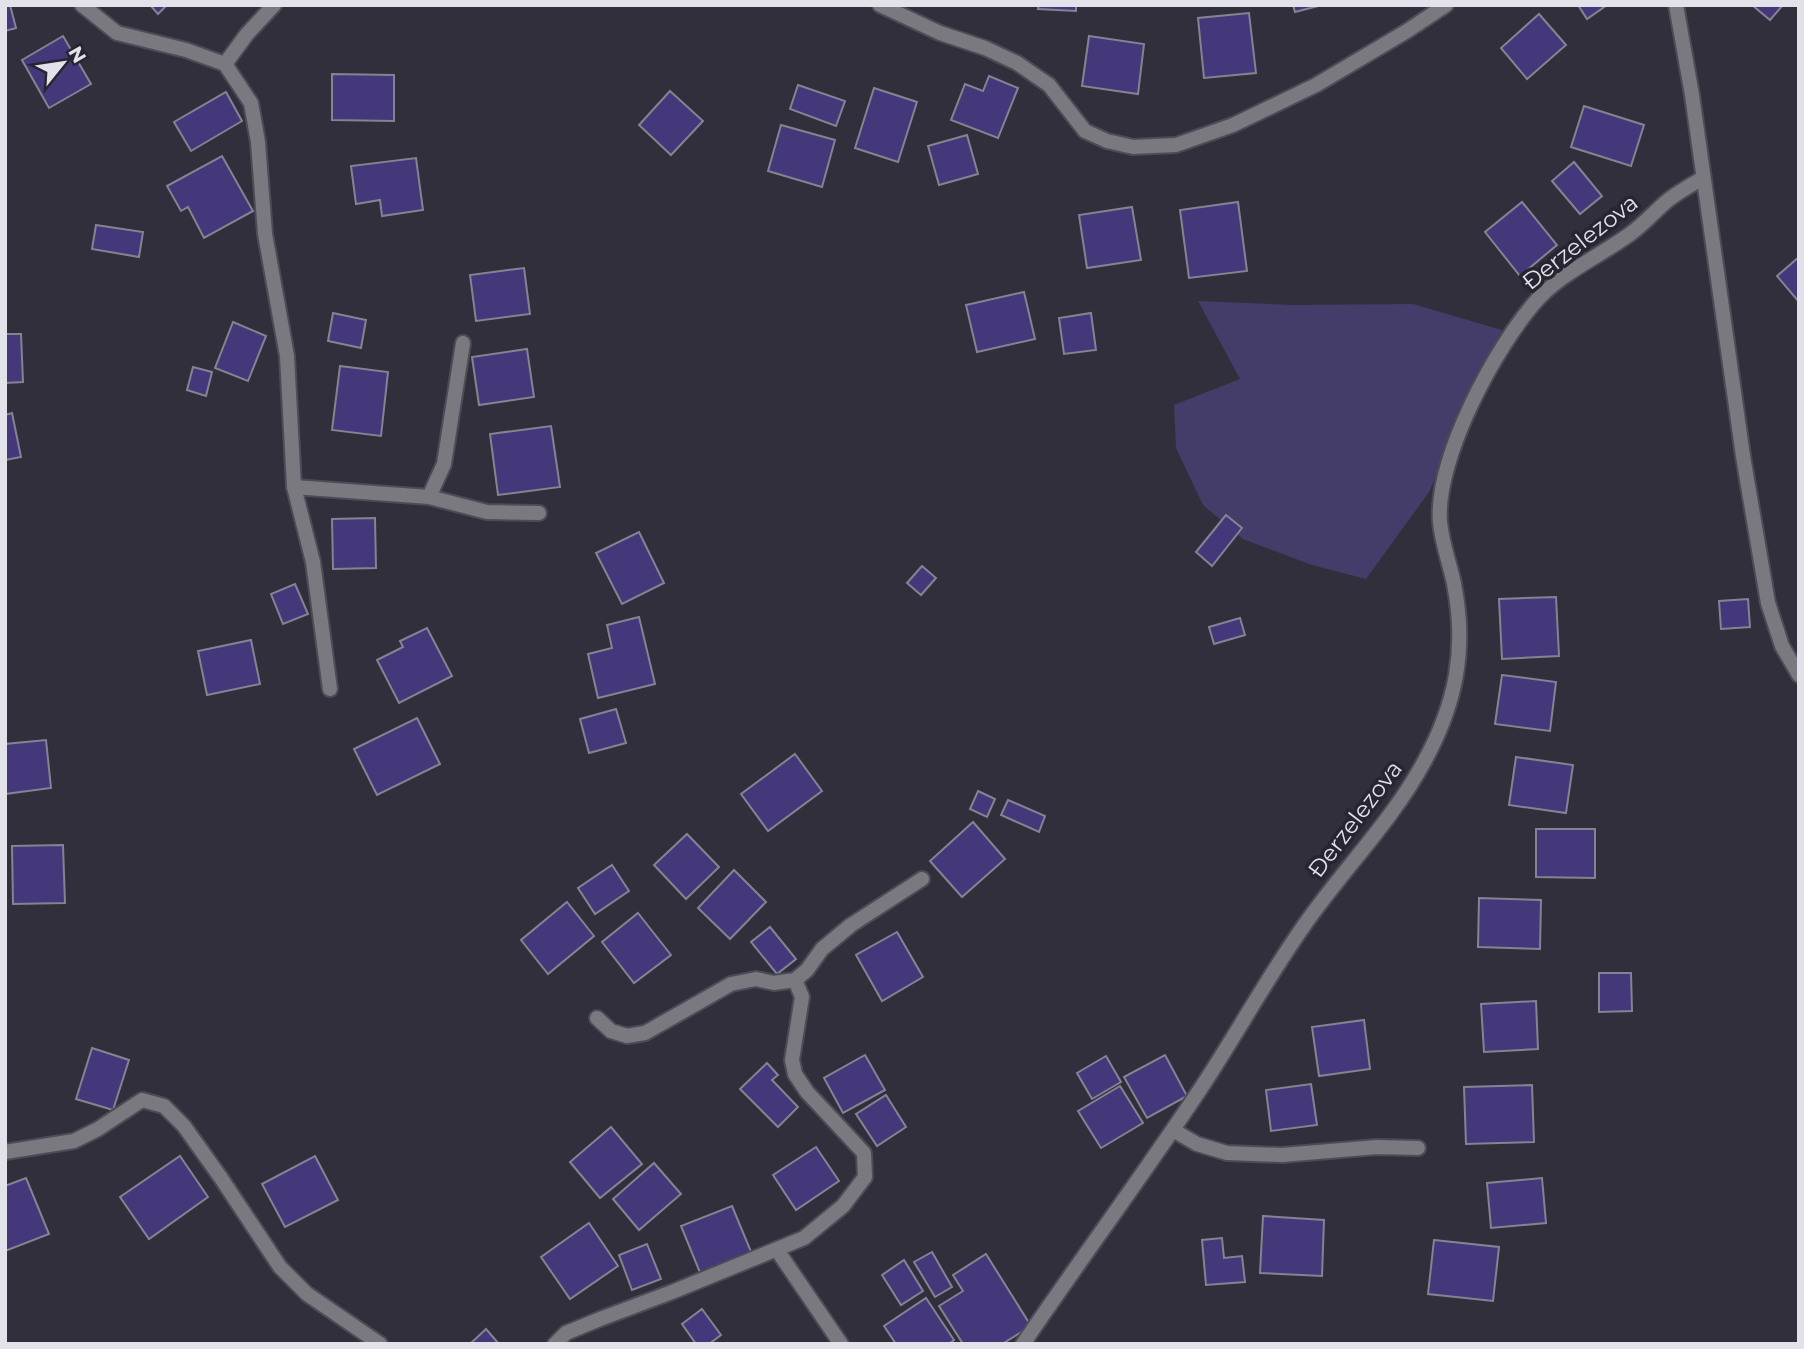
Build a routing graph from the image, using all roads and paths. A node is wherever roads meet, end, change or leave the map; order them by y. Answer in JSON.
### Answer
{"nodes":[{"id":1,"x":82,"y":5,"type":"edge"},
{"id":2,"x":274,"y":5,"type":"edge"},
{"id":3,"x":880,"y":5,"type":"edge"},
{"id":4,"x":1446,"y":5,"type":"edge"},
{"id":5,"x":1676,"y":5,"type":"edge"},
{"id":6,"x":225,"y":64,"type":"junction"},
{"id":7,"x":1703,"y":178,"type":"junction"},
{"id":8,"x":463,"y":343,"type":"dead end"},
{"id":9,"x":294,"y":487,"type":"junction"},
{"id":10,"x":429,"y":497,"type":"junction"},
{"id":11,"x":539,"y":513,"type":"dead end"},
{"id":12,"x":1799,"y":676,"type":"edge"},
{"id":13,"x":330,"y":689,"type":"dead end"},
{"id":14,"x":922,"y":880,"type":"dead end"},
{"id":15,"x":795,"y":980,"type":"junction"},
{"id":16,"x":597,"y":1018,"type":"dead end"},
{"id":17,"x":1173,"y":1130,"type":"junction"},
{"id":18,"x":1418,"y":1148,"type":"dead end"},
{"id":19,"x":5,"y":1152,"type":"edge"},
{"id":20,"x":777,"y":1250,"type":"junction"},
{"id":21,"x":380,"y":1344,"type":"edge"},
{"id":22,"x":555,"y":1344,"type":"edge"},
{"id":23,"x":841,"y":1344,"type":"edge"},
{"id":24,"x":1023,"y":1344,"type":"edge"}],
"edges":[{"from":1,"to":6,"type":"street"},
{"from":2,"to":6,"type":"street"},
{"from":3,"to":4,"type":"street"},
{"from":5,"to":7,"type":"street"},
{"from":6,"to":9,"type":"street"},
{"from":7,"to":12,"type":"street"},
{"from":7,"to":17,"type":"street","name":"Đerzelezova"},
{"from":8,"to":10,"type":"street"},
{"from":9,"to":10,"type":"street"},
{"from":9,"to":13,"type":"street"},
{"from":10,"to":11,"type":"street"},
{"from":14,"to":15,"type":"street"},
{"from":15,"to":16,"type":"street"},
{"from":15,"to":20,"type":"street"},
{"from":17,"to":18,"type":"street"},
{"from":17,"to":24,"type":"street","name":"Đerzelezova"},
{"from":19,"to":21,"type":"street"},
{"from":20,"to":22,"type":"street"},
{"from":20,"to":23,"type":"street"}]}
